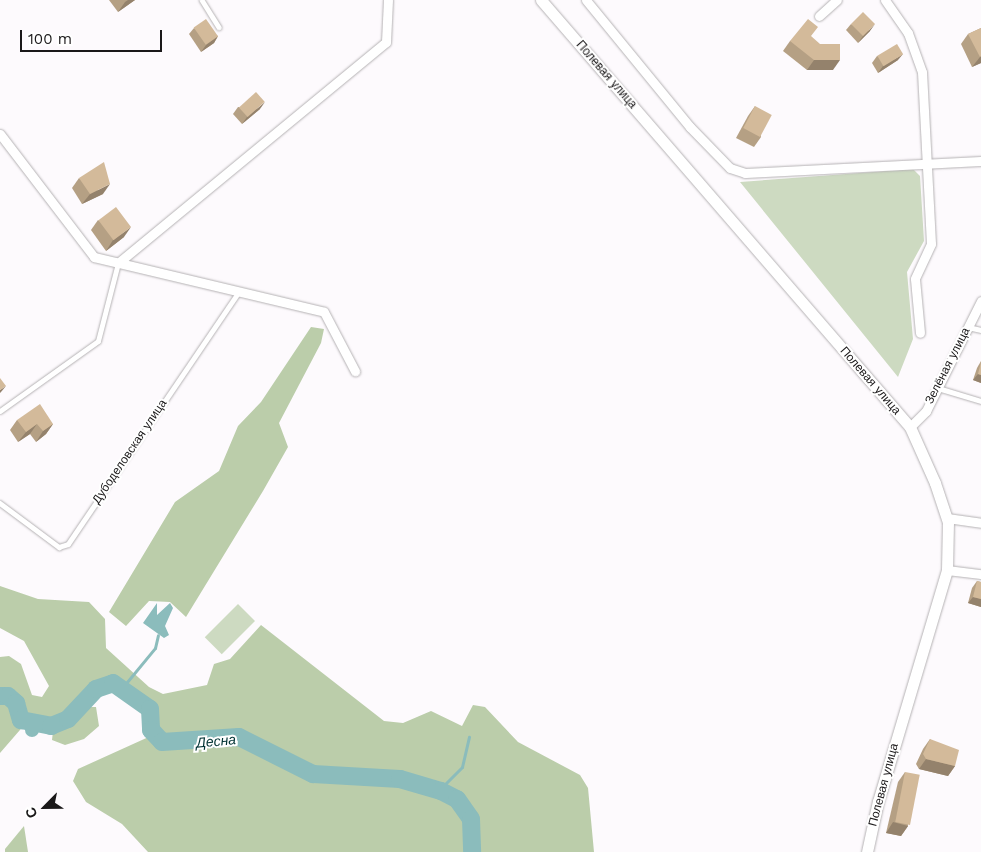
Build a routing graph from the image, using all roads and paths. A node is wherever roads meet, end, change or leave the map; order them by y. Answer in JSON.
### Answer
{"nodes":[{"id":1,"x":202,"y":0,"type":"edge"},
{"id":2,"x":388,"y":0,"type":"edge"},
{"id":3,"x":541,"y":0,"type":"edge"},
{"id":4,"x":586,"y":0,"type":"edge"},
{"id":5,"x":837,"y":0,"type":"edge"},
{"id":6,"x":885,"y":0,"type":"edge"},
{"id":7,"x":819,"y":16,"type":"dead end"},
{"id":8,"x":218,"y":27,"type":"dead end"},
{"id":9,"x":0,"y":134,"type":"edge"},
{"id":10,"x":981,"y":161,"type":"edge"},
{"id":11,"x":929,"y":164,"type":"junction"},
{"id":12,"x":118,"y":263,"type":"junction"},
{"id":13,"x":240,"y":291,"type":"junction"},
{"id":14,"x":981,"y":301,"type":"edge"},
{"id":15,"x":968,"y":327,"type":"junction"},
{"id":16,"x":981,"y":330,"type":"edge"},
{"id":17,"x":920,"y":333,"type":"dead end"},
{"id":18,"x":355,"y":371,"type":"dead end"},
{"id":19,"x":938,"y":388,"type":"junction"},
{"id":20,"x":981,"y":401,"type":"edge"},
{"id":21,"x":0,"y":411,"type":"edge"},
{"id":22,"x":910,"y":427,"type":"junction"},
{"id":23,"x":0,"y":503,"type":"edge"},
{"id":24,"x":947,"y":518,"type":"junction"},
{"id":25,"x":981,"y":523,"type":"edge"},
{"id":26,"x":947,"y":570,"type":"junction"},
{"id":27,"x":981,"y":574,"type":"edge"},
{"id":28,"x":867,"y":852,"type":"edge"}],
"edges":[{"from":1,"to":8,"type":"lane"},
{"from":2,"to":12,"type":"street"},
{"from":3,"to":22,"type":"street","name":"Полевая улица"},
{"from":4,"to":11,"type":"street"},
{"from":5,"to":7,"type":"street"},
{"from":6,"to":11,"type":"street"},
{"from":9,"to":12,"type":"street"},
{"from":10,"to":11,"type":"street"},
{"from":11,"to":17,"type":"street"},
{"from":12,"to":13,"type":"street"},
{"from":12,"to":21,"type":"lane"},
{"from":13,"to":18,"type":"street"},
{"from":13,"to":23,"type":"lane","name":"Дубоделовская улица"},
{"from":14,"to":15,"type":"street","name":"Зелёная улица"},
{"from":15,"to":16,"type":"lane"},
{"from":15,"to":19,"type":"street","name":"Зелёная улица"},
{"from":19,"to":20,"type":"lane"},
{"from":19,"to":22,"type":"street","name":"Зелёная улица"},
{"from":22,"to":24,"type":"street","name":"Полевая улица"},
{"from":24,"to":25,"type":"street"},
{"from":24,"to":26,"type":"street","name":"Полевая улица"},
{"from":26,"to":27,"type":"street"},
{"from":26,"to":28,"type":"street","name":"Полевая улица"}]}
